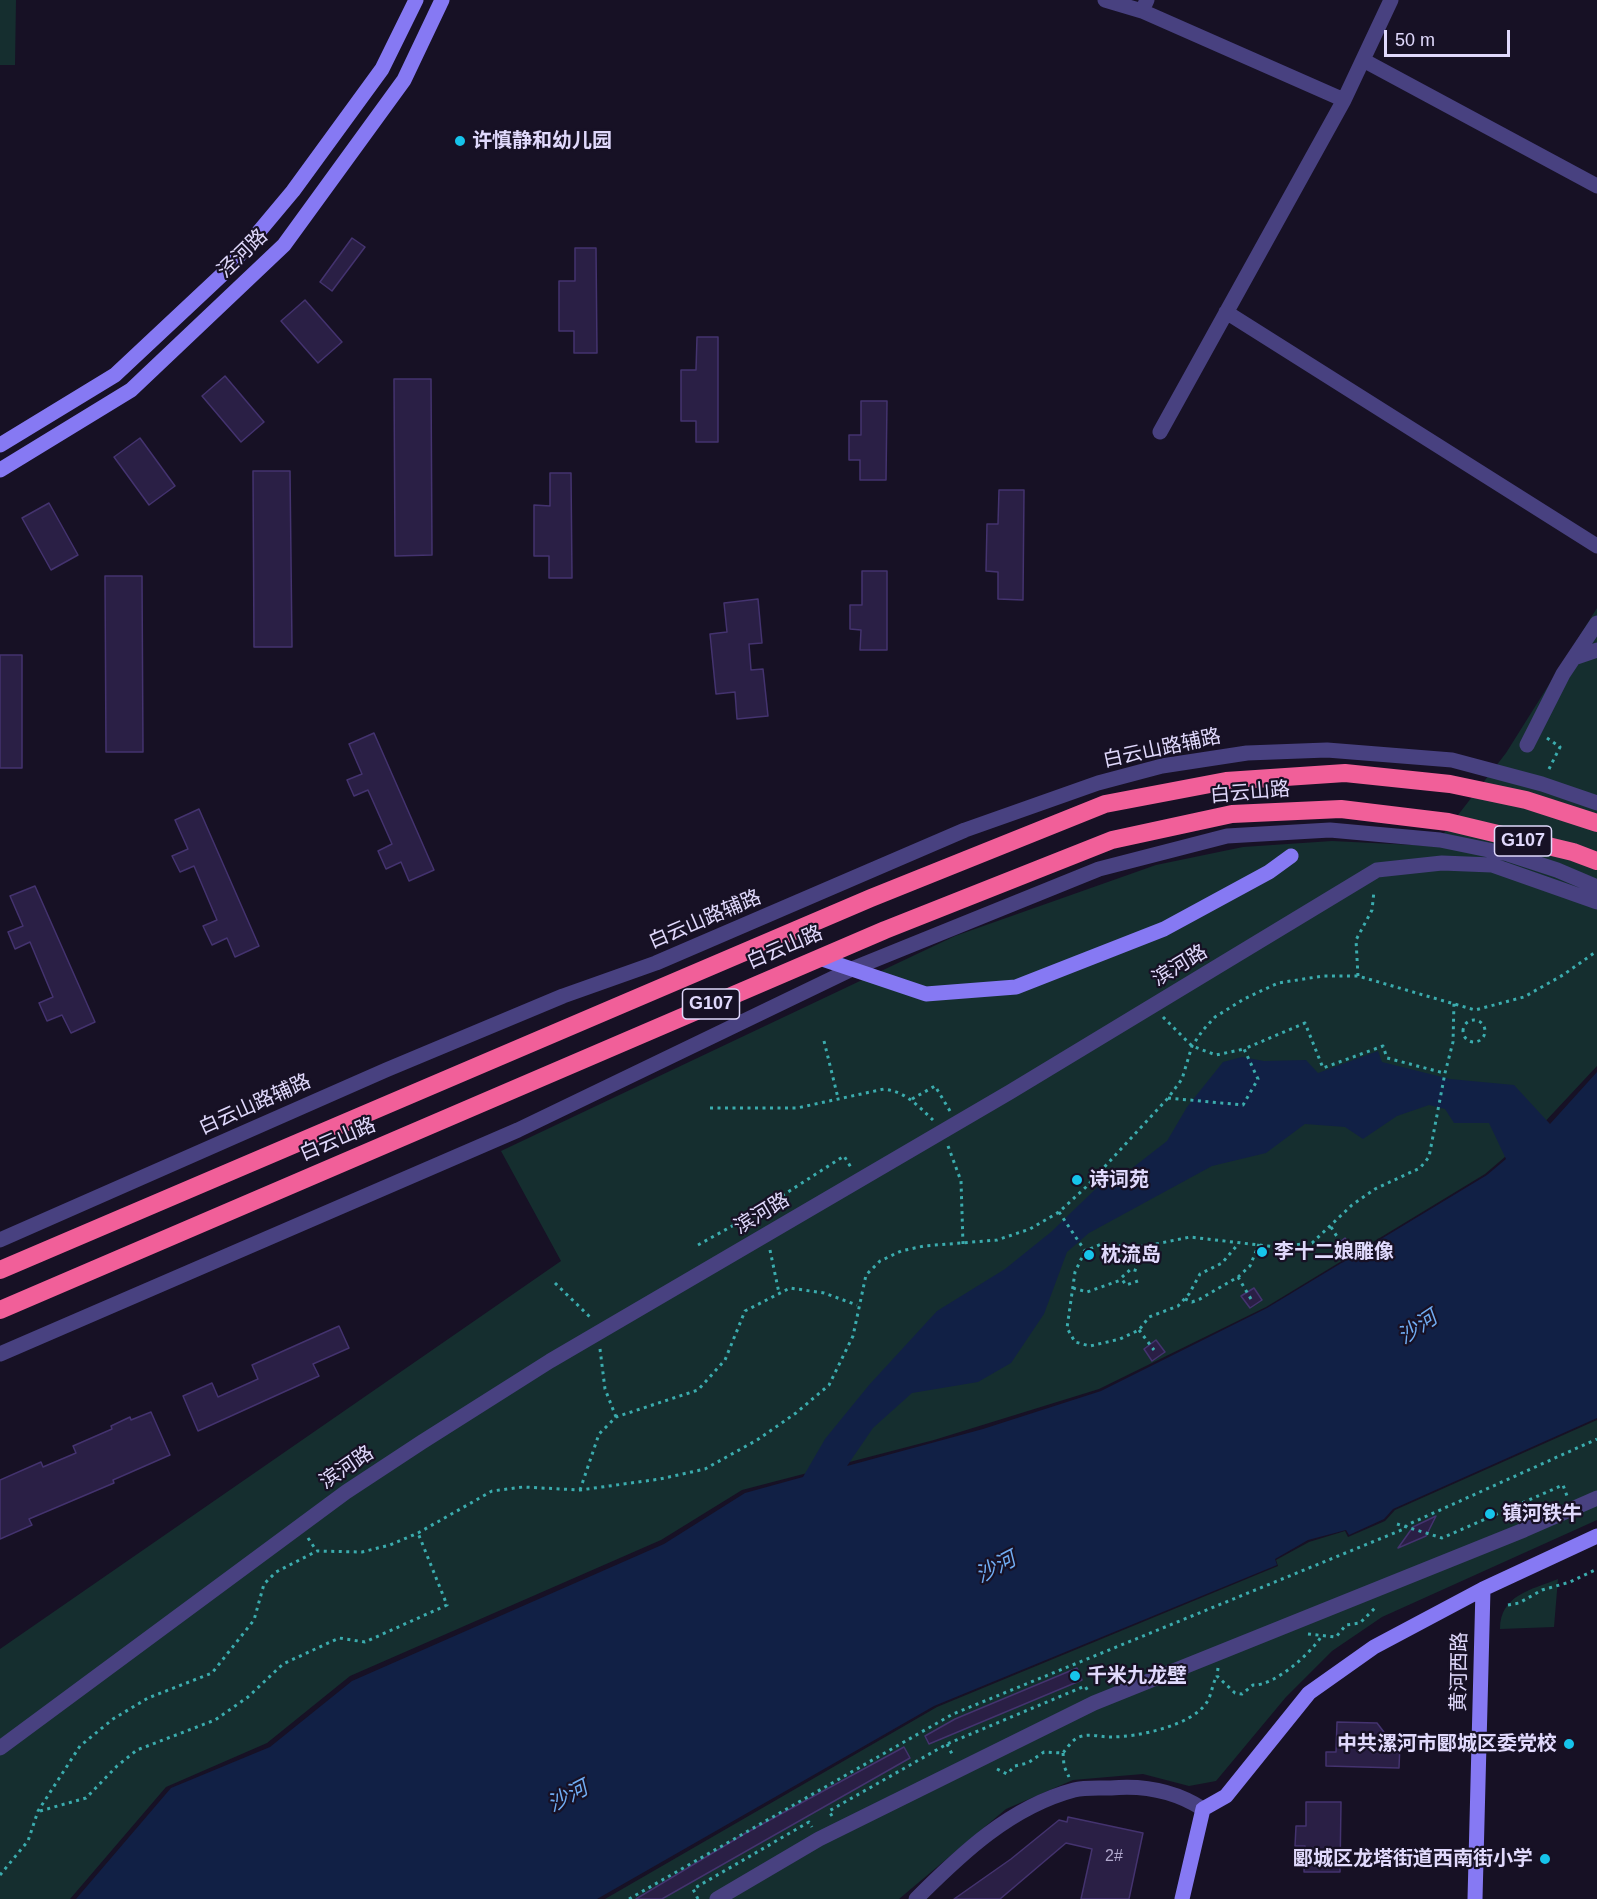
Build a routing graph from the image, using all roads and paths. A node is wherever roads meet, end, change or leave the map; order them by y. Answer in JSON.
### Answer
{"nodes":[{"id":1,"x":416,"y":0,"type":"edge"},
{"id":2,"x":442,"y":0,"type":"edge"},
{"id":3,"x":1105,"y":0,"type":"edge"},
{"id":4,"x":1391,"y":0,"type":"edge"},
{"id":5,"x":1144,"y":5,"type":"edge"},
{"id":6,"x":1363,"y":60,"type":"junction"},
{"id":7,"x":1344,"y":100,"type":"junction"},
{"id":8,"x":1597,"y":186,"type":"edge"},
{"id":9,"x":1226,"y":312,"type":"junction"},
{"id":10,"x":1160,"y":432,"type":"dead end"},
{"id":11,"x":0,"y":445,"type":"edge"},
{"id":12,"x":0,"y":470,"type":"edge"},
{"id":13,"x":1597,"y":546,"type":"edge"},
{"id":14,"x":1597,"y":623,"type":"edge"},
{"id":15,"x":1597,"y":650,"type":"edge"},
{"id":16,"x":1574,"y":658,"type":"junction"},
{"id":17,"x":1535,"y":731,"type":"junction"},
{"id":18,"x":1527,"y":745,"type":"dead end"},
{"id":19,"x":1542,"y":783,"type":"junction"},
{"id":20,"x":1597,"y":803,"type":"edge"},
{"id":21,"x":1597,"y":823,"type":"edge"},
{"id":22,"x":1291,"y":856,"type":"dead end"},
{"id":23,"x":1597,"y":861,"type":"edge"},
{"id":24,"x":1377,"y":870,"type":"junction"},
{"id":25,"x":1597,"y":887,"type":"edge"},
{"id":26,"x":1597,"y":902,"type":"edge"},
{"id":27,"x":1597,"y":951,"type":"edge"},
{"id":28,"x":819,"y":958,"type":"junction"},
{"id":29,"x":852,"y":969,"type":"junction"},
{"id":30,"x":1358,"y":976,"type":"junction"},
{"id":31,"x":1454,"y":1002,"type":"junction"},
{"id":32,"x":1153,"y":1007,"type":"junction"},
{"id":33,"x":1476,"y":1010,"type":"junction"},
{"id":34,"x":1477,"y":1020,"type":"junction"},
{"id":35,"x":1463,"y":1031,"type":"junction"},
{"id":36,"x":1453,"y":1033,"type":"junction"},
{"id":37,"x":824,"y":1041,"type":"dead end"},
{"id":38,"x":1192,"y":1046,"type":"junction"},
{"id":39,"x":1244,"y":1049,"type":"junction"},
{"id":40,"x":1445,"y":1073,"type":"junction"},
{"id":41,"x":838,"y":1098,"type":"junction"},
{"id":42,"x":1168,"y":1098,"type":"junction"},
{"id":43,"x":912,"y":1099,"type":"junction"},
{"id":44,"x":710,"y":1108,"type":"dead end"},
{"id":45,"x":957,"y":1123,"type":"junction"},
{"id":46,"x":943,"y":1131,"type":"junction"},
{"id":47,"x":858,"y":1181,"type":"junction"},
{"id":48,"x":1059,"y":1212,"type":"junction"},
{"id":49,"x":1331,"y":1227,"type":"junction"},
{"id":50,"x":0,"y":1240,"type":"edge"},
{"id":51,"x":1239,"y":1243,"type":"junction"},
{"id":52,"x":963,"y":1244,"type":"junction"},
{"id":53,"x":1259,"y":1244,"type":"junction"},
{"id":54,"x":698,"y":1245,"type":"dead end"},
{"id":55,"x":1085,"y":1251,"type":"junction"},
{"id":56,"x":1346,"y":1251,"type":"dead end"},
{"id":57,"x":0,"y":1270,"type":"edge"},
{"id":58,"x":1138,"y":1271,"type":"dead end"},
{"id":59,"x":1238,"y":1277,"type":"junction"},
{"id":60,"x":1120,"y":1280,"type":"junction"},
{"id":61,"x":1138,"y":1281,"type":"dead end"},
{"id":62,"x":1073,"y":1288,"type":"junction"},
{"id":63,"x":1184,"y":1299,"type":"junction"},
{"id":64,"x":1251,"y":1299,"type":"dead end"},
{"id":65,"x":857,"y":1305,"type":"junction"},
{"id":66,"x":0,"y":1310,"type":"edge"},
{"id":67,"x":1139,"y":1330,"type":"junction"},
{"id":68,"x":1154,"y":1350,"type":"dead end"},
{"id":69,"x":0,"y":1354,"type":"edge"},
{"id":70,"x":1597,"y":1439,"type":"edge"},
{"id":71,"x":1563,"y":1485,"type":"dead end"},
{"id":72,"x":580,"y":1490,"type":"junction"},
{"id":73,"x":1597,"y":1498,"type":"edge"},
{"id":74,"x":1397,"y":1524,"type":"dead end"},
{"id":75,"x":1406,"y":1527,"type":"junction"},
{"id":76,"x":418,"y":1533,"type":"junction"},
{"id":77,"x":1597,"y":1536,"type":"edge"},
{"id":78,"x":1597,"y":1569,"type":"edge"},
{"id":79,"x":1483,"y":1590,"type":"junction"},
{"id":80,"x":1508,"y":1605,"type":"dead end"},
{"id":81,"x":1321,"y":1637,"type":"dead end"},
{"id":82,"x":1218,"y":1653,"type":"junction"},
{"id":83,"x":1217,"y":1676,"type":"junction"},
{"id":84,"x":1085,"y":1686,"type":"dead end"},
{"id":85,"x":0,"y":1748,"type":"edge"},
{"id":86,"x":1063,"y":1753,"type":"junction"},
{"id":87,"x":975,"y":1762,"type":"junction"},
{"id":88,"x":1075,"y":1790,"type":"junction"},
{"id":89,"x":1203,"y":1809,"type":"junction"},
{"id":90,"x":38,"y":1811,"type":"junction"},
{"id":91,"x":829,"y":1811,"type":"dead end"},
{"id":92,"x":809,"y":1822,"type":"dead end"},
{"id":93,"x":0,"y":1875,"type":"edge"},
{"id":94,"x":629,"y":1899,"type":"edge"},
{"id":95,"x":698,"y":1899,"type":"edge"},
{"id":96,"x":717,"y":1899,"type":"edge"},
{"id":97,"x":916,"y":1899,"type":"edge"},
{"id":98,"x":1182,"y":1899,"type":"edge"},
{"id":99,"x":1475,"y":1899,"type":"edge"}],
"edges":[{"from":1,"to":11,"type":"street","name":"泾河路"},
{"from":2,"to":12,"type":"street","name":"泾河路"},
{"from":3,"to":5,"type":"street"},
{"from":4,"to":6,"type":"street"},
{"from":5,"to":7,"type":"street"},
{"from":6,"to":7,"type":"street"},
{"from":6,"to":8,"type":"street"},
{"from":7,"to":9,"type":"street"},
{"from":9,"to":10,"type":"street"},
{"from":9,"to":13,"type":"street"},
{"from":14,"to":16,"type":"street"},
{"from":15,"to":16,"type":"street"},
{"from":16,"to":17,"type":"street"},
{"from":17,"to":18,"type":"street"},
{"from":17,"to":19,"type":"path"},
{"from":19,"to":20,"type":"street","name":"白云山路辅路"},
{"from":19,"to":50,"type":"street","name":"白云山路辅路"},
{"from":21,"to":57,"type":"highway","name":"白云山路","number":"G107"},
{"from":22,"to":29,"type":"street"},
{"from":23,"to":28,"type":"highway","name":"白云山路","number":"G107"},
{"from":24,"to":26,"type":"street","name":"滨河路"},
{"from":24,"to":30,"type":"path"},
{"from":24,"to":32,"type":"street","name":"滨河路"},
{"from":25,"to":29,"type":"street"},
{"from":27,"to":33,"type":"path"},
{"from":28,"to":29,"type":"street"},
{"from":28,"to":66,"type":"highway","name":"白云山路","number":"G107"},
{"from":29,"to":69,"type":"street"},
{"from":30,"to":31,"type":"path"},
{"from":30,"to":38,"type":"path"},
{"from":31,"to":33,"type":"path"},
{"from":31,"to":36,"type":"path"},
{"from":32,"to":38,"type":"path"},
{"from":32,"to":45,"type":"street","name":"滨河路"},
{"from":33,"to":34,"type":"path"},
{"from":34,"to":35,"type":"path"},
{"from":34,"to":35,"type":"path"},
{"from":35,"to":36,"type":"path"},
{"from":36,"to":40,"type":"path"},
{"from":37,"to":41,"type":"path"},
{"from":38,"to":39,"type":"path"},
{"from":38,"to":42,"type":"path"},
{"from":39,"to":40,"type":"path"},
{"from":39,"to":42,"type":"path"},
{"from":40,"to":49,"type":"path"},
{"from":41,"to":43,"type":"path"},
{"from":41,"to":44,"type":"path"},
{"from":42,"to":48,"type":"path"},
{"from":43,"to":45,"type":"path"},
{"from":43,"to":46,"type":"path"},
{"from":45,"to":46,"type":"street","name":"滨河路"},
{"from":46,"to":47,"type":"street","name":"滨河路"},
{"from":46,"to":52,"type":"path"},
{"from":47,"to":54,"type":"path"},
{"from":47,"to":85,"type":"street","name":"滨河路"},
{"from":48,"to":52,"type":"path"},
{"from":48,"to":55,"type":"path"},
{"from":49,"to":53,"type":"path"},
{"from":49,"to":56,"type":"path"},
{"from":51,"to":53,"type":"path"},
{"from":51,"to":55,"type":"path"},
{"from":51,"to":63,"type":"path"},
{"from":52,"to":65,"type":"path"},
{"from":53,"to":59,"type":"path"},
{"from":55,"to":62,"type":"path"},
{"from":58,"to":60,"type":"path"},
{"from":59,"to":63,"type":"path"},
{"from":59,"to":64,"type":"path"},
{"from":60,"to":61,"type":"path"},
{"from":60,"to":62,"type":"path"},
{"from":62,"to":67,"type":"path"},
{"from":63,"to":67,"type":"path"},
{"from":65,"to":72,"type":"path"},
{"from":65,"to":72,"type":"path"},
{"from":67,"to":68,"type":"path"},
{"from":70,"to":75,"type":"path"},
{"from":71,"to":75,"type":"path"},
{"from":72,"to":76,"type":"path"},
{"from":73,"to":82,"type":"street"},
{"from":74,"to":75,"type":"path"},
{"from":75,"to":94,"type":"path"},
{"from":76,"to":90,"type":"path"},
{"from":76,"to":90,"type":"path"},
{"from":77,"to":79,"type":"street"},
{"from":78,"to":80,"type":"path"},
{"from":79,"to":89,"type":"street"},
{"from":79,"to":99,"type":"street","name":"黄河西路"},
{"from":81,"to":83,"type":"path"},
{"from":82,"to":83,"type":"path"},
{"from":82,"to":87,"type":"street"},
{"from":83,"to":86,"type":"path"},
{"from":84,"to":91,"type":"path"},
{"from":86,"to":87,"type":"path"},
{"from":86,"to":88,"type":"path"},
{"from":87,"to":96,"type":"street"},
{"from":88,"to":89,"type":"street"},
{"from":88,"to":97,"type":"street"},
{"from":89,"to":98,"type":"street"},
{"from":90,"to":93,"type":"path"},
{"from":92,"to":95,"type":"path"}]}
